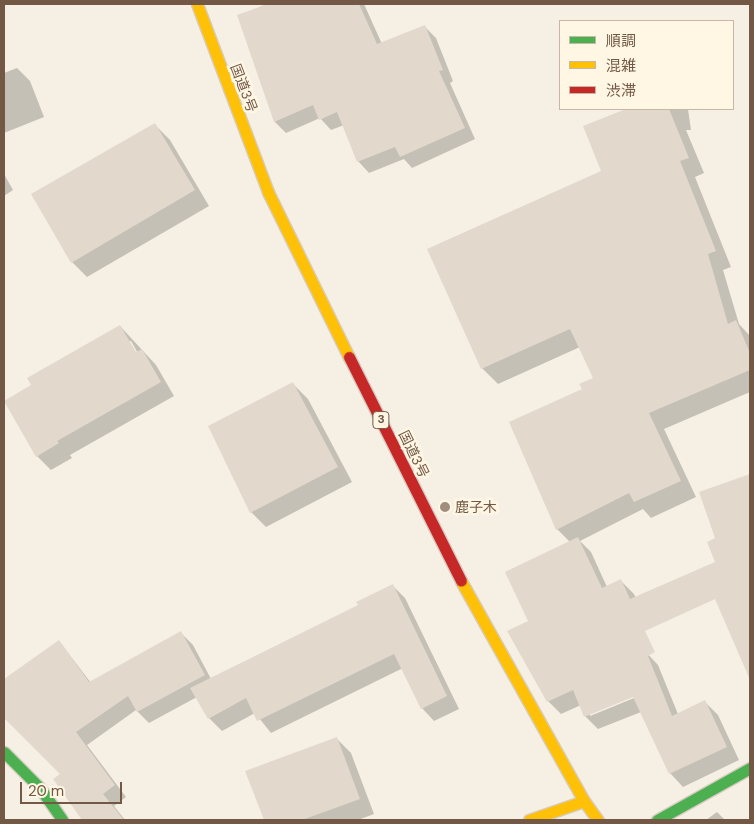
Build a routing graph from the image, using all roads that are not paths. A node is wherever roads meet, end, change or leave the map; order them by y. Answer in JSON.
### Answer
{"nodes":[{"id":1,"x":197,"y":4,"type":"edge"},
{"id":2,"x":4,"y":752,"type":"edge"},
{"id":3,"x":750,"y":768,"type":"edge"},
{"id":4,"x":584,"y":802,"type":"junction"},
{"id":5,"x":62,"y":820,"type":"edge"},
{"id":6,"x":529,"y":820,"type":"edge"},
{"id":7,"x":598,"y":820,"type":"edge"},
{"id":8,"x":657,"y":820,"type":"edge"}],
"edges":[{"from":1,"to":4,"type":"main road","name":"国道3号","number":"3"},
{"from":2,"to":5,"type":"main road"},
{"from":3,"to":8,"type":"main road"},
{"from":4,"to":6,"type":"main road"},
{"from":4,"to":7,"type":"main road","name":"国道3号","number":"3"}]}
